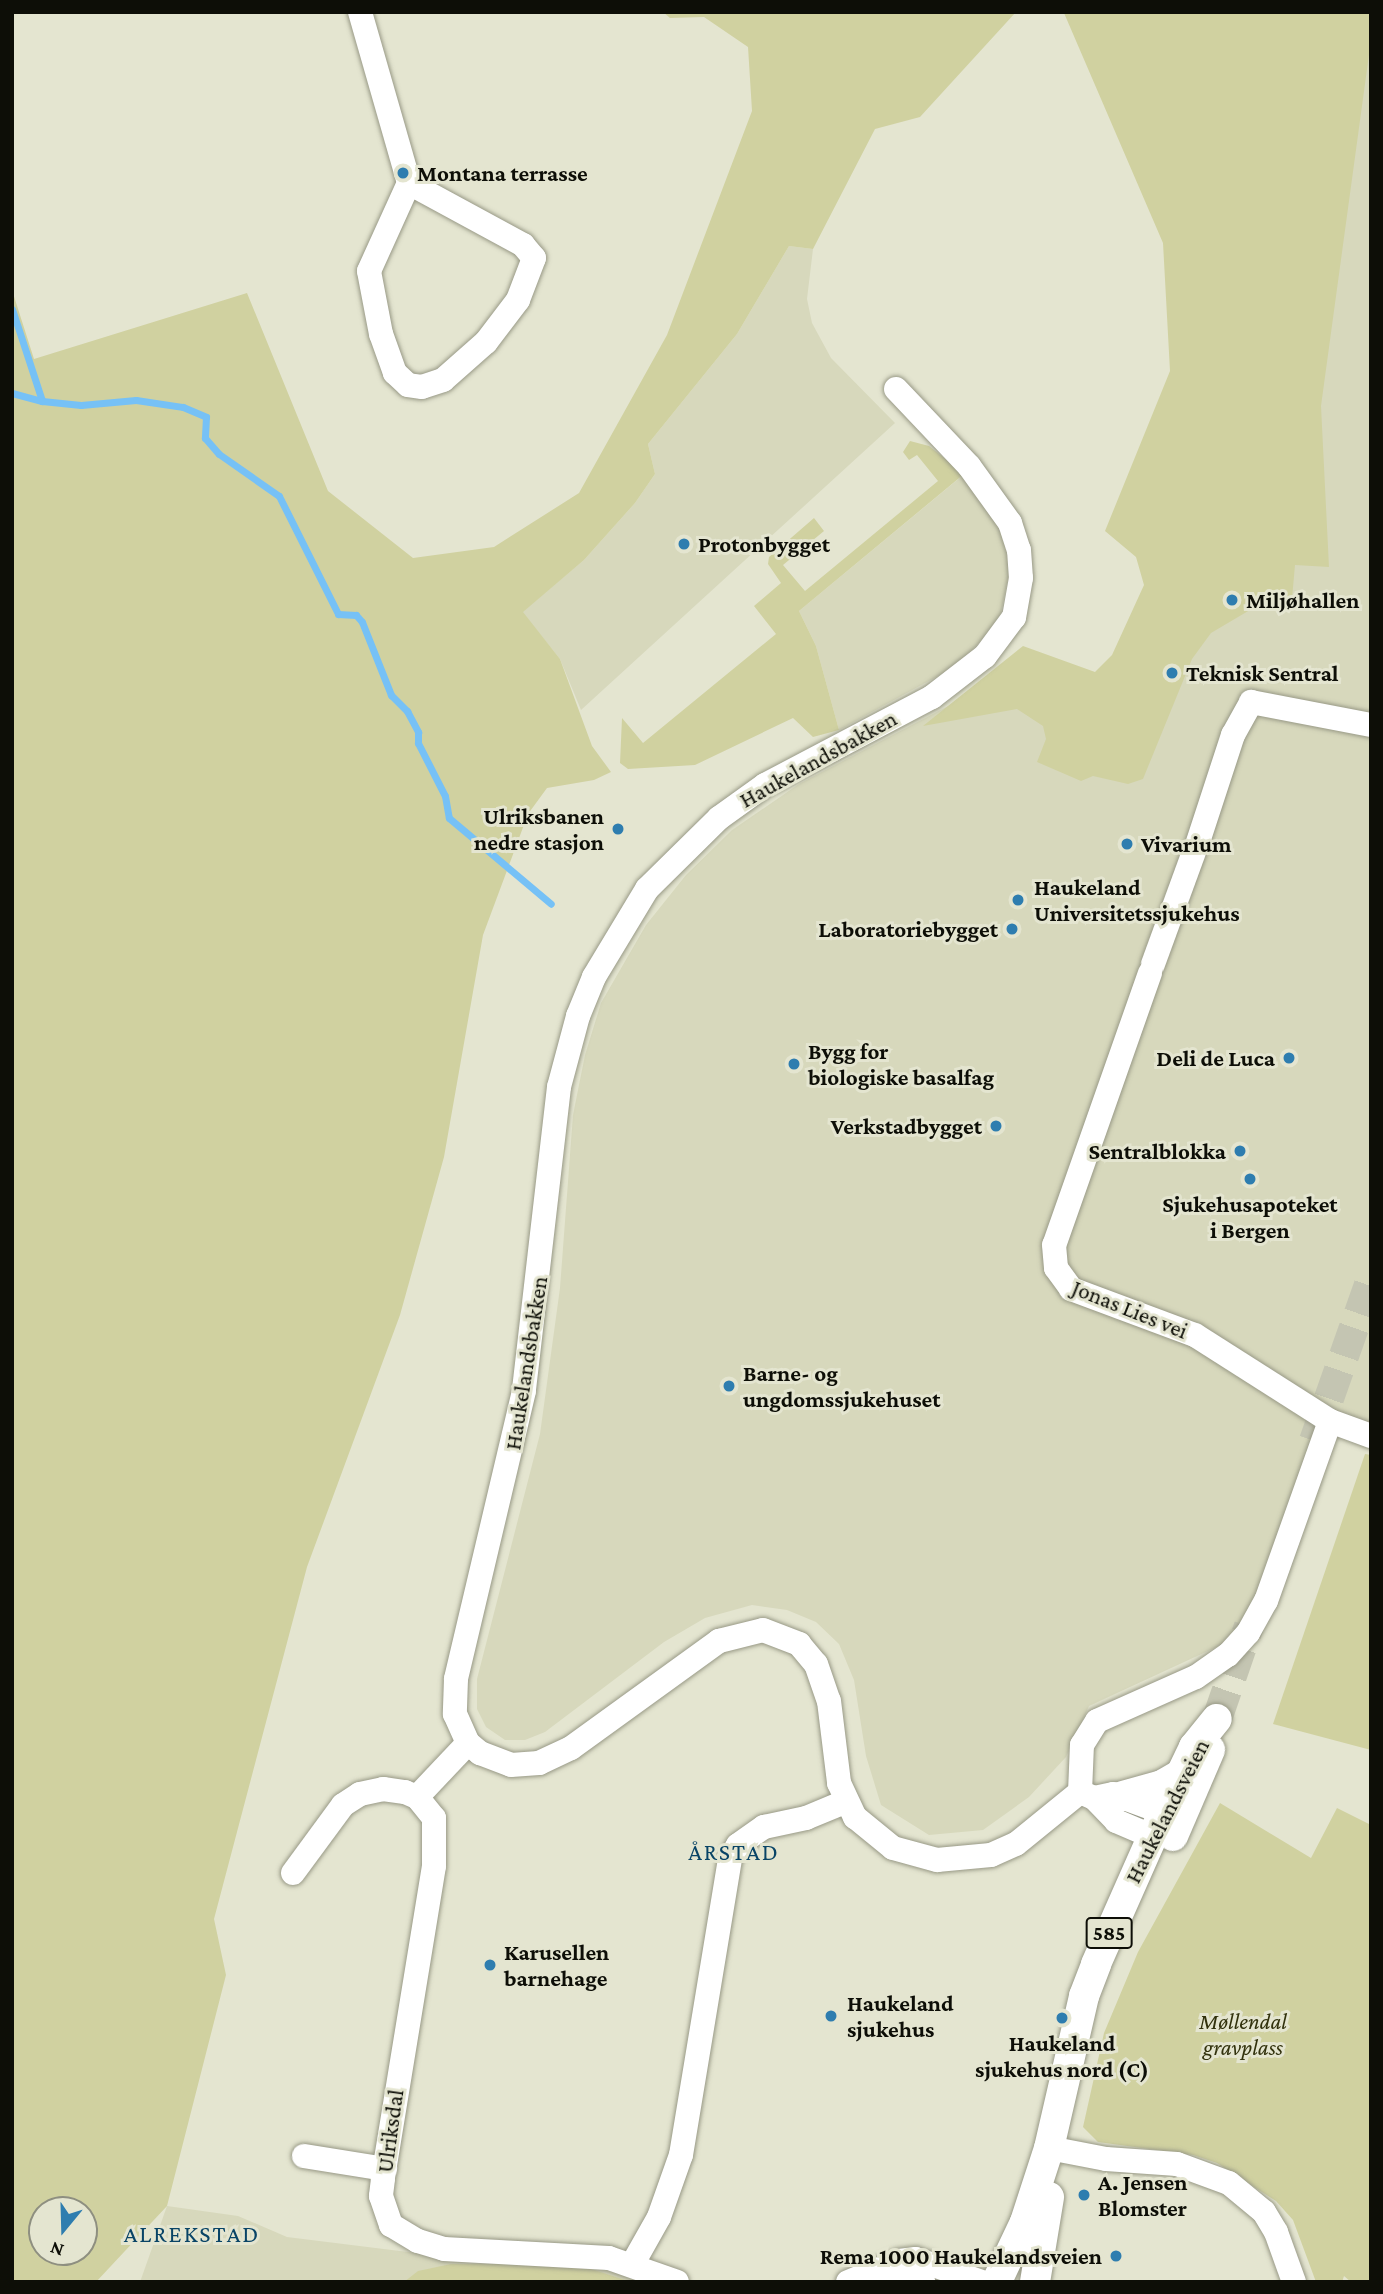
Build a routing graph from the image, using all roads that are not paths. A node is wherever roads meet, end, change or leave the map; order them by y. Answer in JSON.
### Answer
{"nodes":[{"id":1,"x":360,"y":12,"type":"edge"},
{"id":2,"x":409,"y":183,"type":"junction"},
{"id":3,"x":896,"y":389,"type":"dead end"},
{"id":4,"x":1371,"y":725,"type":"edge"},
{"id":5,"x":1330,"y":1421,"type":"junction"},
{"id":6,"x":1371,"y":1436,"type":"edge"},
{"id":7,"x":468,"y":1743,"type":"junction"},
{"id":8,"x":1181,"y":1774,"type":"junction"},
{"id":9,"x":1099,"y":1796,"type":"junction"},
{"id":10,"x":417,"y":1797,"type":"junction"},
{"id":11,"x":847,"y":1801,"type":"junction"},
{"id":12,"x":1162,"y":1827,"type":"junction"},
{"id":13,"x":293,"y":1872,"type":"dead end"},
{"id":14,"x":1049,"y":2148,"type":"junction"},
{"id":15,"x":304,"y":2156,"type":"dead end"},
{"id":16,"x":385,"y":2169,"type":"junction"},
{"id":17,"x":632,"y":2265,"type":"junction"},
{"id":18,"x":879,"y":2270,"type":"junction"},
{"id":19,"x":994,"y":2281,"type":"edge"},
{"id":20,"x":677,"y":2282,"type":"edge"},
{"id":21,"x":848,"y":2282,"type":"edge"},
{"id":22,"x":923,"y":2282,"type":"edge"},
{"id":23,"x":1035,"y":2282,"type":"edge"},
{"id":24,"x":1294,"y":2282,"type":"edge"}],
"edges":[{"from":1,"to":2,"type":"street"},
{"from":2,"to":2,"type":"street"},
{"from":3,"to":7,"type":"street","name":"Haukelandsbakken"},
{"from":4,"to":5,"type":"street","name":"Jonas Lies vei"},
{"from":5,"to":6,"type":"street","name":"Jonas Lies vei"},
{"from":5,"to":9,"type":"street"},
{"from":7,"to":10,"type":"street"},
{"from":7,"to":11,"type":"street"},
{"from":8,"to":9,"type":"main road"},
{"from":8,"to":12,"type":"main road","name":"Haukelandsveien","number":"585"},
{"from":8,"to":12,"type":"main road","name":"Haukelandsveien","number":"585"},
{"from":9,"to":11,"type":"street"},
{"from":9,"to":12,"type":"street"},
{"from":10,"to":13,"type":"street"},
{"from":10,"to":16,"type":"street","name":"Ulriksdal"},
{"from":11,"to":17,"type":"street"},
{"from":12,"to":14,"type":"main road","name":"Haukelandsveien","number":"585"},
{"from":14,"to":19,"type":"main road","name":"Haukelandsveien","number":"585"},
{"from":14,"to":23,"type":"main road","name":"Haukelandsveien","number":"585"},
{"from":14,"to":24,"type":"street"},
{"from":15,"to":16,"type":"street"},
{"from":16,"to":17,"type":"street","name":"Ulriksdal"},
{"from":17,"to":20,"type":"street","name":"Ulriksdal"},
{"from":18,"to":19,"type":"street"},
{"from":18,"to":21,"type":"street"},
{"from":18,"to":22,"type":"street"}]}
